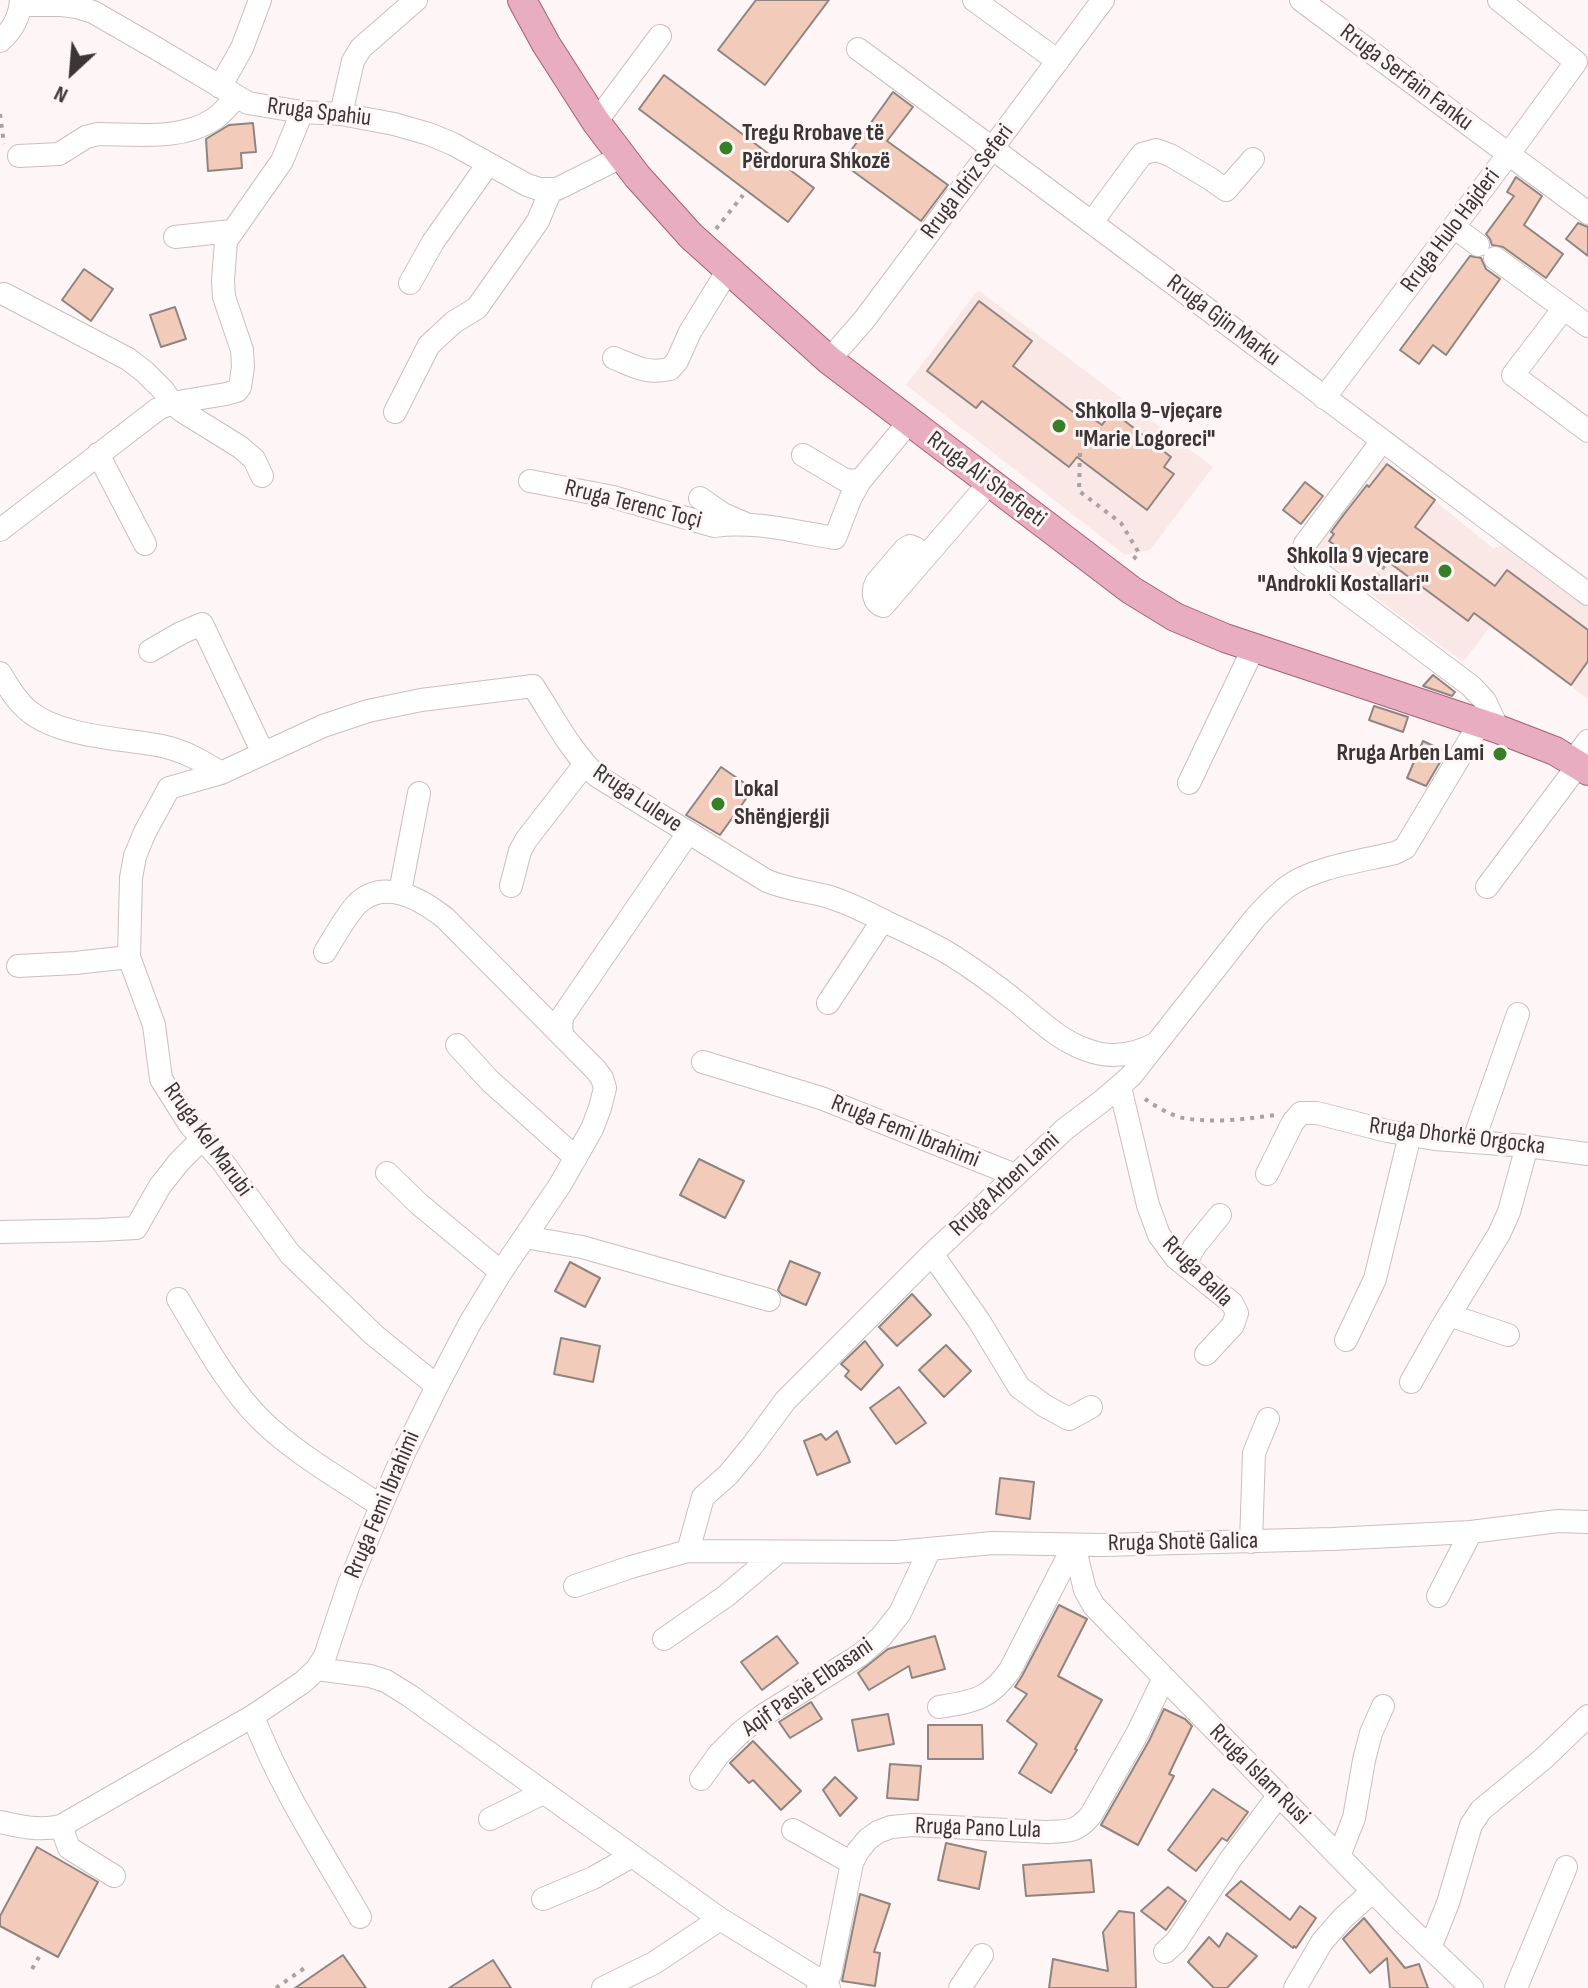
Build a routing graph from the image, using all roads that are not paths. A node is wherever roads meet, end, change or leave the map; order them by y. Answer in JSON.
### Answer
{"nodes":[{"id":1,"x":260,"y":0,"type":"edge"},
{"id":2,"x":416,"y":0,"type":"edge"},
{"id":3,"x":522,"y":0,"type":"edge"},
{"id":4,"x":974,"y":0,"type":"edge"},
{"id":5,"x":1103,"y":0,"type":"edge"},
{"id":6,"x":1301,"y":0,"type":"edge"},
{"id":7,"x":1499,"y":0,"type":"edge"},
{"id":8,"x":21,"y":2,"type":"edge"},
{"id":9,"x":660,"y":36,"type":"dead end"},
{"id":10,"x":0,"y":41,"type":"edge"},
{"id":11,"x":858,"y":49,"type":"dead end"},
{"id":12,"x":1058,"y":61,"type":"junction"},
{"id":13,"x":228,"y":92,"type":"junction"},
{"id":14,"x":302,"y":112,"type":"junction"},
{"id":15,"x":341,"y":114,"type":"junction"},
{"id":16,"x":596,"y":122,"type":"junction"},
{"id":17,"x":993,"y":148,"type":"junction"},
{"id":18,"x":1508,"y":155,"type":"junction"},
{"id":19,"x":19,"y":156,"type":"dead end"},
{"id":20,"x":621,"y":157,"type":"junction"},
{"id":21,"x":1253,"y":159,"type":"dead end"},
{"id":22,"x":488,"y":164,"type":"junction"},
{"id":23,"x":551,"y":190,"type":"junction"},
{"id":24,"x":1588,"y":213,"type":"edge"},
{"id":25,"x":1092,"y":222,"type":"junction"},
{"id":26,"x":1454,"y":227,"type":"junction"},
{"id":27,"x":231,"y":231,"type":"junction"},
{"id":28,"x":175,"y":237,"type":"dead end"},
{"id":29,"x":728,"y":270,"type":"junction"},
{"id":30,"x":410,"y":283,"type":"dead end"},
{"id":31,"x":4,"y":294,"type":"dead end"},
{"id":32,"x":1564,"y":308,"type":"junction"},
{"id":33,"x":1588,"y":326,"type":"edge"},
{"id":34,"x":614,"y":358,"type":"dead end"},
{"id":35,"x":829,"y":360,"type":"junction"},
{"id":36,"x":1324,"y":398,"type":"junction"},
{"id":37,"x":172,"y":403,"type":"junction"},
{"id":38,"x":395,"y":412,"type":"dead end"},
{"id":39,"x":909,"y":422,"type":"junction"},
{"id":40,"x":1588,"y":431,"type":"edge"},
{"id":41,"x":1382,"y":441,"type":"junction"},
{"id":42,"x":98,"y":454,"type":"junction"},
{"id":43,"x":803,"y":455,"type":"dead end"},
{"id":44,"x":262,"y":476,"type":"dead end"},
{"id":45,"x":530,"y":481,"type":"dead end"},
{"id":46,"x":860,"y":481,"type":"junction"},
{"id":47,"x":990,"y":482,"type":"junction"},
{"id":48,"x":700,"y":498,"type":"dead end"},
{"id":49,"x":745,"y":524,"type":"junction"},
{"id":50,"x":0,"y":530,"type":"edge"},
{"id":51,"x":145,"y":544,"type":"dead end"},
{"id":52,"x":926,"y":556,"type":"dead end"},
{"id":53,"x":1588,"y":594,"type":"edge"},
{"id":54,"x":1254,"y":647,"type":"junction"},
{"id":55,"x":150,"y":651,"type":"dead end"},
{"id":56,"x":0,"y":673,"type":"edge"},
{"id":57,"x":1489,"y":726,"type":"junction"},
{"id":58,"x":263,"y":753,"type":"junction"},
{"id":59,"x":1582,"y":759,"type":"edge"},
{"id":60,"x":585,"y":764,"type":"junction"},
{"id":61,"x":221,"y":773,"type":"junction"},
{"id":62,"x":1189,"y":783,"type":"dead end"},
{"id":63,"x":419,"y":793,"type":"dead end"},
{"id":64,"x":688,"y":833,"type":"junction"},
{"id":65,"x":511,"y":886,"type":"dead end"},
{"id":66,"x":1487,"y":887,"type":"dead end"},
{"id":67,"x":400,"y":892,"type":"junction"},
{"id":68,"x":883,"y":920,"type":"junction"},
{"id":69,"x":325,"y":952,"type":"dead end"},
{"id":70,"x":129,"y":957,"type":"junction"},
{"id":71,"x":18,"y":966,"type":"dead end"},
{"id":72,"x":828,"y":1003,"type":"dead end"},
{"id":73,"x":1518,"y":1014,"type":"dead end"},
{"id":74,"x":564,"y":1038,"type":"junction"},
{"id":75,"x":1162,"y":1038,"type":"junction"},
{"id":76,"x":457,"y":1045,"type":"dead end"},
{"id":77,"x":703,"y":1062,"type":"dead end"},
{"id":78,"x":1126,"y":1082,"type":"junction"},
{"id":79,"x":1410,"y":1135,"type":"junction"},
{"id":80,"x":202,"y":1139,"type":"junction"},
{"id":81,"x":1473,"y":1142,"type":"junction"},
{"id":82,"x":1527,"y":1146,"type":"junction"},
{"id":83,"x":1588,"y":1154,"type":"edge"},
{"id":84,"x":576,"y":1158,"type":"junction"},
{"id":85,"x":387,"y":1173,"type":"dead end"},
{"id":86,"x":1267,"y":1174,"type":"dead end"},
{"id":87,"x":1015,"y":1175,"type":"junction"},
{"id":88,"x":1220,"y":1215,"type":"dead end"},
{"id":89,"x":0,"y":1232,"type":"edge"},
{"id":90,"x":525,"y":1237,"type":"junction"},
{"id":91,"x":932,"y":1254,"type":"junction"},
{"id":92,"x":1185,"y":1265,"type":"junction"},
{"id":93,"x":501,"y":1272,"type":"junction"},
{"id":94,"x":178,"y":1299,"type":"dead end"},
{"id":95,"x":769,"y":1300,"type":"dead end"},
{"id":96,"x":1449,"y":1315,"type":"junction"},
{"id":97,"x":1508,"y":1335,"type":"dead end"},
{"id":98,"x":1346,"y":1340,"type":"dead end"},
{"id":99,"x":1206,"y":1354,"type":"dead end"},
{"id":100,"x":1411,"y":1382,"type":"dead end"},
{"id":101,"x":437,"y":1386,"type":"junction"},
{"id":102,"x":1091,"y":1407,"type":"dead end"},
{"id":103,"x":1268,"y":1419,"type":"dead end"},
{"id":104,"x":381,"y":1506,"type":"junction"},
{"id":105,"x":1588,"y":1522,"type":"edge"},
{"id":106,"x":1471,"y":1532,"type":"junction"},
{"id":107,"x":1251,"y":1542,"type":"junction"},
{"id":108,"x":1074,"y":1545,"type":"junction"},
{"id":109,"x":930,"y":1549,"type":"junction"},
{"id":110,"x":688,"y":1551,"type":"junction"},
{"id":111,"x":778,"y":1552,"type":"junction"},
{"id":112,"x":575,"y":1586,"type":"dead end"},
{"id":113,"x":1438,"y":1596,"type":"dead end"},
{"id":114,"x":664,"y":1639,"type":"dead end"},
{"id":115,"x":317,"y":1669,"type":"junction"},
{"id":116,"x":1164,"y":1678,"type":"junction"},
{"id":117,"x":1383,"y":1706,"type":"dead end"},
{"id":118,"x":939,"y":1707,"type":"dead end"},
{"id":119,"x":253,"y":1716,"type":"junction"},
{"id":120,"x":1588,"y":1716,"type":"edge"},
{"id":121,"x":701,"y":1779,"type":"dead end"},
{"id":122,"x":543,"y":1793,"type":"junction"},
{"id":123,"x":1279,"y":1795,"type":"junction"},
{"id":124,"x":490,"y":1819,"type":"dead end"},
{"id":125,"x":0,"y":1822,"type":"edge"},
{"id":126,"x":61,"y":1826,"type":"junction"},
{"id":127,"x":793,"y":1830,"type":"dead end"},
{"id":128,"x":632,"y":1856,"type":"junction"},
{"id":129,"x":1339,"y":1856,"type":"junction"},
{"id":130,"x":852,"y":1863,"type":"junction"},
{"id":131,"x":1566,"y":1867,"type":"dead end"},
{"id":132,"x":114,"y":1876,"type":"dead end"},
{"id":133,"x":1373,"y":1891,"type":"junction"},
{"id":134,"x":543,"y":1899,"type":"dead end"},
{"id":135,"x":360,"y":1917,"type":"dead end"},
{"id":136,"x":720,"y":1919,"type":"junction"},
{"id":137,"x":1430,"y":1948,"type":"junction"},
{"id":138,"x":1165,"y":1952,"type":"dead end"},
{"id":139,"x":982,"y":1955,"type":"dead end"},
{"id":140,"x":824,"y":1987,"type":"edge"},
{"id":141,"x":603,"y":1988,"type":"edge"},
{"id":142,"x":960,"y":1988,"type":"edge"},
{"id":143,"x":1295,"y":1988,"type":"edge"},
{"id":144,"x":1472,"y":1988,"type":"edge"},
{"id":145,"x":1516,"y":1988,"type":"edge"}],
"edges":[{"from":1,"to":13,"type":"street"},
{"from":2,"to":15,"type":"street"},
{"from":3,"to":16,"type":"main road","name":"Rruga Ali Shefqeti"},
{"from":4,"to":12,"type":"street"},
{"from":5,"to":12,"type":"street","name":"Rruga Idriz Seferi"},
{"from":6,"to":18,"type":"street","name":"Rruga Serfain Fanku"},
{"from":7,"to":18,"type":"street","name":"Rruga Hulo Hajderi"},
{"from":8,"to":10,"type":"street"},
{"from":8,"to":13,"type":"street","name":"Rruga Spahiu"},
{"from":9,"to":16,"type":"street"},
{"from":11,"to":17,"type":"street","name":"Rruga Gjin Marku"},
{"from":12,"to":17,"type":"street","name":"Rruga Idriz Seferi"},
{"from":13,"to":14,"type":"street","name":"Rruga Spahiu"},
{"from":13,"to":19,"type":"street"},
{"from":14,"to":15,"type":"street","name":"Rruga Spahiu"},
{"from":14,"to":27,"type":"street"},
{"from":15,"to":22,"type":"street","name":"Rruga Spahiu"},
{"from":16,"to":20,"type":"main road","name":"Rruga Ali Shefqeti"},
{"from":17,"to":25,"type":"street","name":"Rruga Gjin Marku"},
{"from":17,"to":35,"type":"street","name":"Rruga Idriz Seferi"},
{"from":18,"to":24,"type":"street","name":"Rruga Serfain Fanku"},
{"from":18,"to":26,"type":"street","name":"Rruga Hulo Hajderi"},
{"from":20,"to":23,"type":"street"},
{"from":20,"to":29,"type":"main road","name":"Rruga Ali Shefqeti"},
{"from":21,"to":25,"type":"street"},
{"from":22,"to":23,"type":"street","name":"Rruga Spahiu"},
{"from":22,"to":30,"type":"street"},
{"from":23,"to":38,"type":"street"},
{"from":25,"to":36,"type":"street","name":"Rruga Gjin Marku"},
{"from":26,"to":32,"type":"street"},
{"from":26,"to":36,"type":"street","name":"Rruga Hulo Hajderi"},
{"from":27,"to":28,"type":"street"},
{"from":27,"to":37,"type":"street"},
{"from":29,"to":34,"type":"street"},
{"from":29,"to":35,"type":"main road","name":"Rruga Ali Shefqeti"},
{"from":31,"to":37,"type":"street"},
{"from":32,"to":33,"type":"street"},
{"from":32,"to":40,"type":"street"},
{"from":35,"to":39,"type":"main road","name":"Rruga Ali Shefqeti"},
{"from":36,"to":41,"type":"street","name":"Rruga Gjin Marku"},
{"from":37,"to":42,"type":"street"},
{"from":37,"to":44,"type":"street"},
{"from":39,"to":46,"type":"street","name":"Rruga Terenc Toçi"},
{"from":39,"to":47,"type":"main road","name":"Rruga Ali Shefqeti"},
{"from":41,"to":53,"type":"street","name":"Rruga Gjin Marku"},
{"from":41,"to":57,"type":"street"},
{"from":42,"to":50,"type":"street"},
{"from":42,"to":51,"type":"street"},
{"from":43,"to":46,"type":"street"},
{"from":45,"to":49,"type":"street","name":"Rruga Terenc Toçi"},
{"from":46,"to":49,"type":"street","name":"Rruga Terenc Toçi"},
{"from":47,"to":52,"type":"street"},
{"from":47,"to":54,"type":"main road","name":"Rruga Ali Shefqeti"},
{"from":48,"to":49,"type":"street"},
{"from":54,"to":57,"type":"main road","name":"Rruga Ali Shefqeti"},
{"from":54,"to":62,"type":"street"},
{"from":55,"to":58,"type":"street"},
{"from":56,"to":61,"type":"street"},
{"from":57,"to":59,"type":"main road","name":"Rruga Ali Shefqeti"},
{"from":57,"to":75,"type":"street","name":"Rruga Arben Lami"},
{"from":58,"to":60,"type":"street","name":"Rruga Luleve"},
{"from":58,"to":61,"type":"street","name":"Rruga Luleve"},
{"from":59,"to":66,"type":"street"},
{"from":60,"to":64,"type":"street","name":"Rruga Luleve"},
{"from":60,"to":65,"type":"street"},
{"from":61,"to":70,"type":"street","name":"Rruga Kel Marubi"},
{"from":63,"to":67,"type":"street"},
{"from":64,"to":68,"type":"street","name":"Rruga Luleve"},
{"from":64,"to":74,"type":"street"},
{"from":67,"to":69,"type":"street"},
{"from":67,"to":74,"type":"street","name":"Rruga Femi Ibrahimi"},
{"from":68,"to":72,"type":"street"},
{"from":68,"to":75,"type":"street","name":"Rruga Luleve"},
{"from":70,"to":71,"type":"street"},
{"from":70,"to":80,"type":"street","name":"Rruga Kel Marubi"},
{"from":73,"to":81,"type":"street"},
{"from":74,"to":84,"type":"street","name":"Rruga Femi Ibrahimi"},
{"from":75,"to":78,"type":"street","name":"Rruga Arben Lami"},
{"from":76,"to":84,"type":"street"},
{"from":77,"to":87,"type":"street","name":"Rruga Femi Ibrahimi"},
{"from":78,"to":87,"type":"street","name":"Rruga Arben Lami"},
{"from":78,"to":92,"type":"street","name":"Rruga Balla"},
{"from":79,"to":81,"type":"street","name":"Rruga Dhorkë Orgocka"},
{"from":79,"to":86,"type":"street","name":"Rruga Dhorkë Orgocka"},
{"from":79,"to":98,"type":"street"},
{"from":80,"to":89,"type":"street"},
{"from":80,"to":101,"type":"street","name":"Rruga Kel Marubi"},
{"from":81,"to":82,"type":"street","name":"Rruga Dhorkë Orgocka"},
{"from":82,"to":83,"type":"street","name":"Rruga Dhorkë Orgocka"},
{"from":82,"to":96,"type":"street"},
{"from":84,"to":90,"type":"street","name":"Rruga Femi Ibrahimi"},
{"from":85,"to":93,"type":"street"},
{"from":87,"to":91,"type":"street","name":"Rruga Arben Lami"},
{"from":88,"to":92,"type":"street"},
{"from":90,"to":93,"type":"street","name":"Rruga Femi Ibrahimi"},
{"from":90,"to":95,"type":"street"},
{"from":91,"to":102,"type":"street"},
{"from":91,"to":110,"type":"street","name":"Rruga Arben Lami"},
{"from":92,"to":99,"type":"street","name":"Rruga Balla"},
{"from":93,"to":101,"type":"street","name":"Rruga Femi Ibrahimi"},
{"from":94,"to":104,"type":"street"},
{"from":96,"to":97,"type":"street"},
{"from":96,"to":100,"type":"street"},
{"from":101,"to":104,"type":"street","name":"Rruga Femi Ibrahimi"},
{"from":103,"to":107,"type":"street"},
{"from":104,"to":115,"type":"street","name":"Rruga Femi Ibrahimi"},
{"from":105,"to":106,"type":"street","name":"Rruga Shotë Galica"},
{"from":106,"to":107,"type":"street","name":"Rruga Shotë Galica"},
{"from":106,"to":113,"type":"street"},
{"from":107,"to":108,"type":"street","name":"Rruga Shotë Galica"},
{"from":108,"to":109,"type":"street","name":"Rruga Shotë Galica"},
{"from":108,"to":116,"type":"street","name":"Rruga Islam Rusi"},
{"from":108,"to":118,"type":"street"},
{"from":109,"to":111,"type":"street","name":"Rruga Shotë Galica"},
{"from":109,"to":121,"type":"street","name":"Aqif Pashë Elbasani"},
{"from":110,"to":111,"type":"street","name":"Rruga Shotë Galica"},
{"from":110,"to":112,"type":"street","name":"Rruga Shotë Galica"},
{"from":111,"to":114,"type":"street"},
{"from":115,"to":119,"type":"street","name":"Rruga Femi Ibrahimi"},
{"from":115,"to":122,"type":"street"},
{"from":116,"to":123,"type":"street","name":"Rruga Islam Rusi"},
{"from":116,"to":130,"type":"street","name":"Rruga Pano Lula"},
{"from":117,"to":129,"type":"street"},
{"from":119,"to":126,"type":"street","name":"Rruga Femi Ibrahimi"},
{"from":119,"to":135,"type":"street"},
{"from":120,"to":137,"type":"street"},
{"from":122,"to":124,"type":"street"},
{"from":122,"to":128,"type":"street"},
{"from":123,"to":129,"type":"street","name":"Rruga Islam Rusi"},
{"from":123,"to":138,"type":"street"},
{"from":125,"to":126,"type":"street","name":"Rruga Femi Ibrahimi"},
{"from":126,"to":132,"type":"street"},
{"from":127,"to":130,"type":"street"},
{"from":128,"to":134,"type":"street"},
{"from":128,"to":136,"type":"street"},
{"from":129,"to":133,"type":"street","name":"Rruga Islam Rusi"},
{"from":130,"to":140,"type":"street"},
{"from":131,"to":145,"type":"street"},
{"from":133,"to":137,"type":"street","name":"Rruga Islam Rusi"},
{"from":133,"to":143,"type":"street"},
{"from":136,"to":140,"type":"street"},
{"from":136,"to":141,"type":"street"},
{"from":137,"to":144,"type":"street","name":"Rruga Islam Rusi"},
{"from":139,"to":142,"type":"street"}]}
